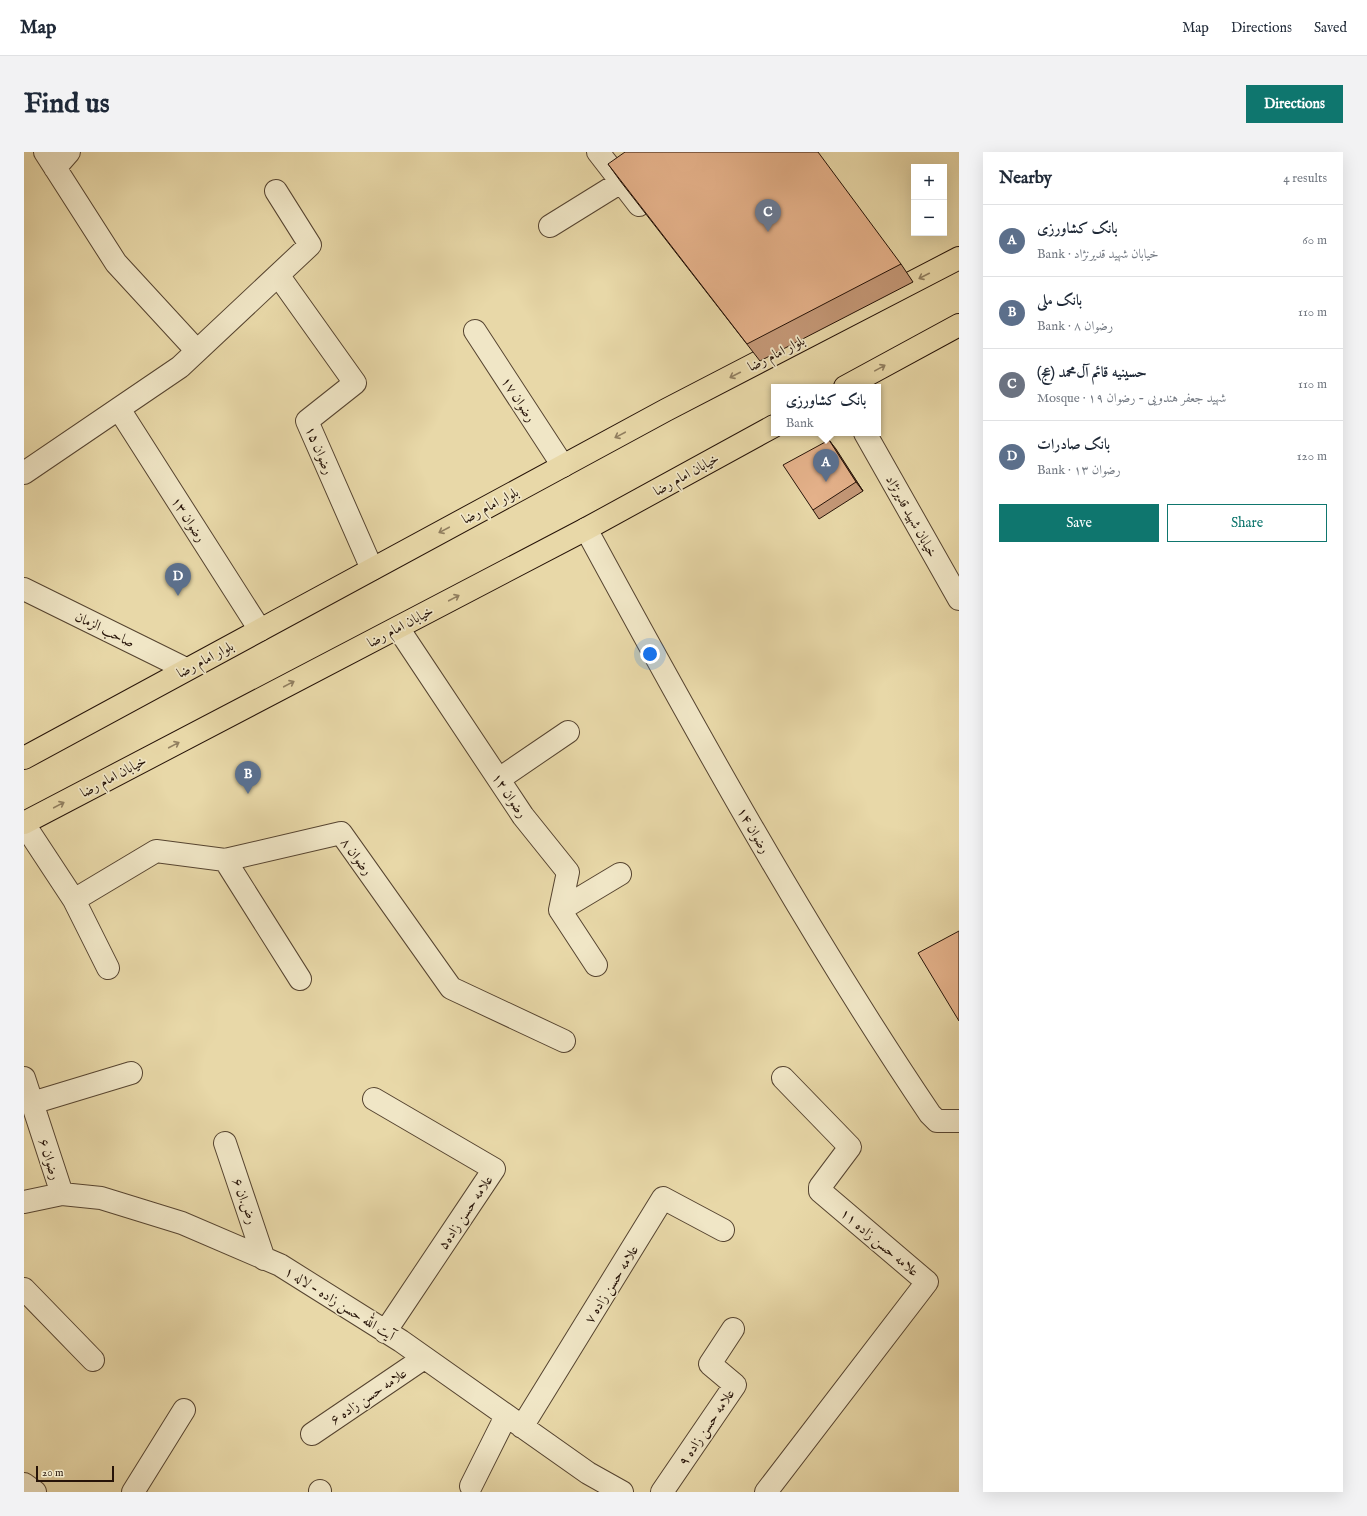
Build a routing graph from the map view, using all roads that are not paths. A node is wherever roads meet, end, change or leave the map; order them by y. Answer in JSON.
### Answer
{"nodes":[{"id":1,"x":598,"y":152,"type":"edge"},
{"id":2,"x":56,"y":157,"type":"edge"},
{"id":3,"x":621,"y":182,"type":"junction"},
{"id":4,"x":276,"y":191,"type":"dead end"},
{"id":5,"x":650,"y":219,"type":"edge"},
{"id":6,"x":550,"y":226,"type":"dead end"},
{"id":7,"x":959,"y":258,"type":"edge"},
{"id":8,"x":278,"y":275,"type":"junction"},
{"id":9,"x":959,"y":325,"type":"edge"},
{"id":10,"x":475,"y":331,"type":"dead end"},
{"id":11,"x":745,"y":343,"type":"edge"},
{"id":12,"x":197,"y":351,"type":"junction"},
{"id":13,"x":760,"y":362,"type":"junction"},
{"id":14,"x":851,"y":384,"type":"edge"},
{"id":15,"x":119,"y":409,"type":"junction"},
{"id":16,"x":771,"y":428,"type":"edge"},
{"id":17,"x":867,"y":436,"type":"edge"},
{"id":18,"x":563,"y":466,"type":"junction"},
{"id":19,"x":24,"y":473,"type":"edge"},
{"id":20,"x":586,"y":529,"type":"junction"},
{"id":21,"x":372,"y":569,"type":"junction"},
{"id":22,"x":24,"y":589,"type":"edge"},
{"id":23,"x":959,"y":599,"type":"edge"},
{"id":24,"x":398,"y":628,"type":"junction"},
{"id":25,"x":260,"y":630,"type":"junction"},
{"id":26,"x":186,"y":669,"type":"junction"},
{"id":27,"x":568,"y":732,"type":"dead end"},
{"id":28,"x":24,"y":758,"type":"edge"},
{"id":29,"x":499,"y":779,"type":"junction"},
{"id":30,"x":24,"y":823,"type":"edge"},
{"id":31,"x":225,"y":860,"type":"junction"},
{"id":32,"x":620,"y":874,"type":"dead end"},
{"id":33,"x":74,"y":900,"type":"junction"},
{"id":34,"x":560,"y":910,"type":"junction"},
{"id":35,"x":596,"y":965,"type":"dead end"},
{"id":36,"x":108,"y":968,"type":"dead end"},
{"id":37,"x":300,"y":979,"type":"dead end"},
{"id":38,"x":564,"y":1041,"type":"dead end"},
{"id":39,"x":131,"y":1073,"type":"dead end"},
{"id":40,"x":24,"y":1078,"type":"edge"},
{"id":41,"x":783,"y":1078,"type":"dead end"},
{"id":42,"x":374,"y":1099,"type":"dead end"},
{"id":43,"x":32,"y":1103,"type":"junction"},
{"id":44,"x":959,"y":1121,"type":"edge"},
{"id":45,"x":226,"y":1143,"type":"dead end"},
{"id":46,"x":62,"y":1194,"type":"junction"},
{"id":47,"x":24,"y":1202,"type":"edge"},
{"id":48,"x":723,"y":1230,"type":"dead end"},
{"id":49,"x":264,"y":1259,"type":"junction"},
{"id":50,"x":24,"y":1289,"type":"edge"},
{"id":51,"x":733,"y":1329,"type":"dead end"},
{"id":52,"x":385,"y":1332,"type":"junction"},
{"id":53,"x":424,"y":1358,"type":"junction"},
{"id":54,"x":93,"y":1360,"type":"dead end"},
{"id":55,"x":184,"y":1410,"type":"dead end"},
{"id":56,"x":514,"y":1422,"type":"junction"},
{"id":57,"x":312,"y":1434,"type":"dead end"},
{"id":58,"x":24,"y":1484,"type":"edge"},
{"id":59,"x":471,"y":1486,"type":"dead end"},
{"id":60,"x":35,"y":1492,"type":"edge"},
{"id":61,"x":133,"y":1492,"type":"edge"},
{"id":62,"x":622,"y":1492,"type":"edge"},
{"id":63,"x":662,"y":1492,"type":"edge"},
{"id":64,"x":766,"y":1492,"type":"edge"}],
"edges":[{"from":1,"to":3,"type":"street"},
{"from":2,"to":12,"type":"street"},
{"from":3,"to":5,"type":"street"},
{"from":3,"to":6,"type":"street"},
{"from":4,"to":8,"type":"street"},
{"from":7,"to":13,"type":"main road","name":"بلوار امام رضا","one_way":true},
{"from":8,"to":12,"type":"street"},
{"from":8,"to":21,"type":"street","name":"رضوان ۱۵"},
{"from":14,"to":9,"type":"main road","one_way":true},
{"from":10,"to":18,"type":"street","name":"رضوان ۱۷"},
{"from":11,"to":13,"type":"street"},
{"from":12,"to":15,"type":"street"},
{"from":13,"to":18,"type":"main road","name":"بلوار امام رضا","one_way":true},
{"from":15,"to":19,"type":"street"},
{"from":15,"to":25,"type":"street","name":"رضوان ۱۳"},
{"from":16,"to":20,"type":"main road","name":"خیابان امام رضا"},
{"from":17,"to":23,"type":"street","name":"خيابان شهيد قديرنژاد"},
{"from":18,"to":21,"type":"main road","name":"بلوار امام رضا","one_way":true},
{"from":24,"to":20,"type":"main road","name":"خیابان امام رضا","one_way":true},
{"from":20,"to":44,"type":"street","name":"رضوان ۱۴"},
{"from":21,"to":25,"type":"main road","name":"بلوار امام رضا"},
{"from":22,"to":26,"type":"street","name":"صاحب الزمان"},
{"from":24,"to":29,"type":"street","name":"رضوان ۱۲"},
{"from":30,"to":24,"type":"main road","name":"خیابان امام رضا","one_way":true},
{"from":25,"to":26,"type":"main road","name":"بلوار امام رضا"},
{"from":26,"to":28,"type":"main road","name":"بلوار امام رضا"},
{"from":27,"to":29,"type":"street"},
{"from":29,"to":34,"type":"street","name":"رضوان ۱۲"},
{"from":30,"to":33,"type":"street"},
{"from":31,"to":33,"type":"street","name":"رضوان ۸"},
{"from":31,"to":37,"type":"street"},
{"from":31,"to":38,"type":"street","name":"رضوان ۸"},
{"from":32,"to":34,"type":"street"},
{"from":33,"to":36,"type":"street"},
{"from":34,"to":35,"type":"street"},
{"from":39,"to":43,"type":"street"},
{"from":40,"to":43,"type":"street","name":"رضوان ۶"},
{"from":41,"to":64,"type":"street","name":"علامه حسن زاده ۱۱"},
{"from":42,"to":52,"type":"street","name":"علامه حسن زاده۵"},
{"from":43,"to":46,"type":"street","name":"رضوان ۶"},
{"from":45,"to":49,"type":"street","name":"رض.ان ۶"},
{"from":46,"to":47,"type":"street","name":"آیت الله حسن زاده - لاله ۱"},
{"from":46,"to":49,"type":"street","name":"آیت الله حسن زاده - لاله ۱"},
{"from":48,"to":56,"type":"street","name":"علامه حسن زاده ۷"},
{"from":49,"to":52,"type":"street","name":"آیت الله حسن زاده - لاله ۱"},
{"from":50,"to":54,"type":"street"},
{"from":51,"to":63,"type":"street","name":"علامه حسن زاده ۹"},
{"from":52,"to":53,"type":"street","name":"آیت الله حسن زاده - لاله ۱"},
{"from":53,"to":56,"type":"street","name":"آیت الله حسن زاده - لاله ۱"},
{"from":53,"to":57,"type":"street","name":"علامه حسن زاده ۶"},
{"from":55,"to":61,"type":"street"},
{"from":56,"to":59,"type":"street"},
{"from":56,"to":62,"type":"street","name":"آیت الله حسن زاده - لاله ۱"},
{"from":58,"to":60,"type":"street"}]}
